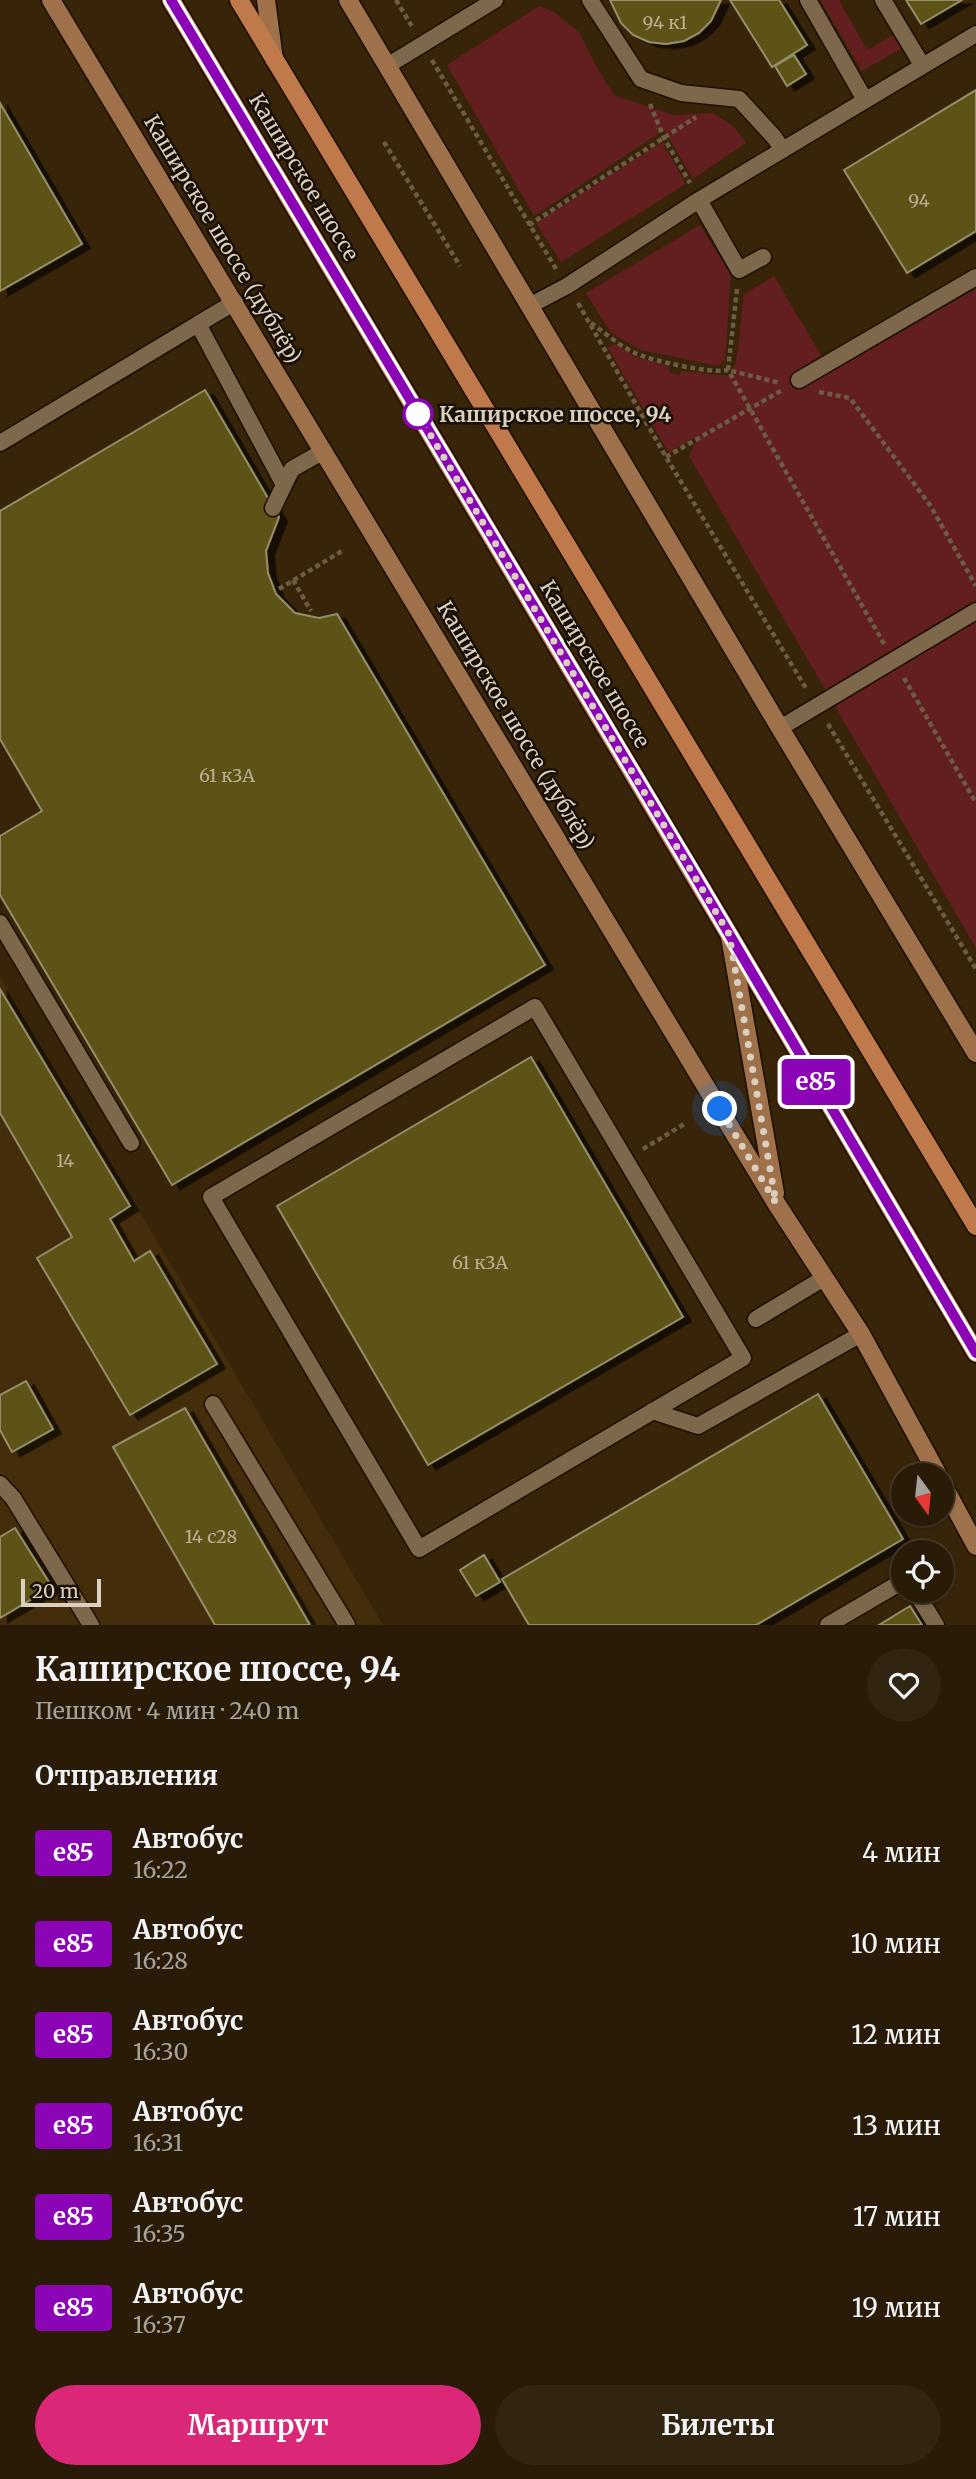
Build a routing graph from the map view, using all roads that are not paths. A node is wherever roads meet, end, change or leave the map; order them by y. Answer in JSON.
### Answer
{"nodes":[{"id":1,"x":51,"y":0,"type":"edge"},
{"id":2,"x":171,"y":0,"type":"edge"},
{"id":3,"x":239,"y":0,"type":"edge"},
{"id":4,"x":266,"y":0,"type":"edge"},
{"id":5,"x":348,"y":0,"type":"edge"},
{"id":6,"x":495,"y":0,"type":"edge"},
{"id":7,"x":590,"y":0,"type":"edge"},
{"id":8,"x":808,"y":0,"type":"edge"},
{"id":9,"x":883,"y":0,"type":"edge"},
{"id":10,"x":976,"y":34,"type":"edge"},
{"id":11,"x":274,"y":59,"type":"junction"},
{"id":12,"x":922,"y":65,"type":"junction"},
{"id":13,"x":387,"y":66,"type":"junction"},
{"id":14,"x":866,"y":100,"type":"junction"},
{"id":15,"x":783,"y":150,"type":"junction"},
{"id":16,"x":696,"y":194,"type":"junction"},
{"id":17,"x":763,"y":257,"type":"dead end"},
{"id":18,"x":976,"y":277,"type":"edge"},
{"id":19,"x":235,"y":302,"type":"junction"},
{"id":20,"x":531,"y":305,"type":"junction"},
{"id":21,"x":198,"y":324,"type":"junction"},
{"id":22,"x":794,"y":383,"type":"road end"},
{"id":23,"x":0,"y":443,"type":"edge"},
{"id":24,"x":324,"y":450,"type":"junction"},
{"id":25,"x":284,"y":485,"type":"junction"},
{"id":26,"x":274,"y":508,"type":"dead end"},
{"id":27,"x":976,"y":611,"type":"edge"},
{"id":28,"x":780,"y":728,"type":"junction"},
{"id":29,"x":0,"y":923,"type":"edge"},
{"id":30,"x":729,"y":934,"type":"junction"},
{"id":31,"x":976,"y":1053,"type":"edge"},
{"id":32,"x":131,"y":1143,"type":"dead end"},
{"id":33,"x":776,"y":1203,"type":"junction"},
{"id":34,"x":976,"y":1226,"type":"edge"},
{"id":35,"x":824,"y":1278,"type":"junction"},
{"id":36,"x":756,"y":1319,"type":"dead end"},
{"id":37,"x":861,"y":1334,"type":"junction"},
{"id":38,"x":976,"y":1353,"type":"edge"},
{"id":39,"x":213,"y":1404,"type":"dead end"},
{"id":40,"x":652,"y":1411,"type":"junction"},
{"id":41,"x":931,"y":1463,"type":"edge"},
{"id":42,"x":0,"y":1484,"type":"edge"},
{"id":43,"x":954,"y":1505,"type":"edge"},
{"id":44,"x":976,"y":1546,"type":"edge"},
{"id":45,"x":891,"y":1588,"type":"edge"},
{"id":46,"x":922,"y":1603,"type":"edge"},
{"id":47,"x":91,"y":1625,"type":"edge"},
{"id":48,"x":347,"y":1625,"type":"edge"},
{"id":49,"x":828,"y":1625,"type":"edge"},
{"id":50,"x":936,"y":1625,"type":"edge"}],
"edges":[{"from":1,"to":19,"type":"main road","name":"Каширское шоссе (дублёр)"},
{"from":2,"to":30,"type":"main road","name":"Каширское шоссе"},
{"from":3,"to":11,"type":"main road","name":"Каширское шоссе"},
{"from":4,"to":11,"type":"main road"},
{"from":5,"to":13,"type":"main road"},
{"from":6,"to":13,"type":"lane"},
{"from":7,"to":15,"type":"lane"},
{"from":8,"to":14,"type":"lane"},
{"from":9,"to":12,"type":"lane"},
{"from":10,"to":12,"type":"lane"},
{"from":11,"to":34,"type":"main road","name":"Каширское шоссе"},
{"from":12,"to":14,"type":"lane"},
{"from":13,"to":20,"type":"main road"},
{"from":14,"to":15,"type":"lane"},
{"from":15,"to":16,"type":"lane"},
{"from":16,"to":17,"type":"lane"},
{"from":16,"to":20,"type":"lane"},
{"from":18,"to":22,"type":"lane"},
{"from":19,"to":21,"type":"lane"},
{"from":19,"to":24,"type":"main road","name":"Каширское шоссе (дублёр)"},
{"from":20,"to":28,"type":"main road"},
{"from":21,"to":23,"type":"lane"},
{"from":21,"to":25,"type":"lane"},
{"from":24,"to":25,"type":"lane"},
{"from":24,"to":33,"type":"main road","name":"Каширское шоссе (дублёр)"},
{"from":25,"to":26,"type":"lane"},
{"from":27,"to":28,"type":"lane"},
{"from":28,"to":31,"type":"main road"},
{"from":29,"to":32,"type":"lane"},
{"from":30,"to":33,"type":"main road"},
{"from":30,"to":38,"type":"main road","name":"Каширское шоссе"},
{"from":33,"to":35,"type":"main road","name":"Каширское шоссе (дублёр)"},
{"from":35,"to":36,"type":"lane"},
{"from":35,"to":37,"type":"main road","name":"Каширское шоссе (дублёр)"},
{"from":37,"to":40,"type":"lane"},
{"from":37,"to":41,"type":"main road","name":"Каширское шоссе (дублёр)"},
{"from":39,"to":48,"type":"lane"},
{"from":40,"to":40,"type":"lane"},
{"from":42,"to":47,"type":"lane"},
{"from":43,"to":44,"type":"main road"},
{"from":45,"to":49,"type":"lane"},
{"from":46,"to":50,"type":"lane"}]}
